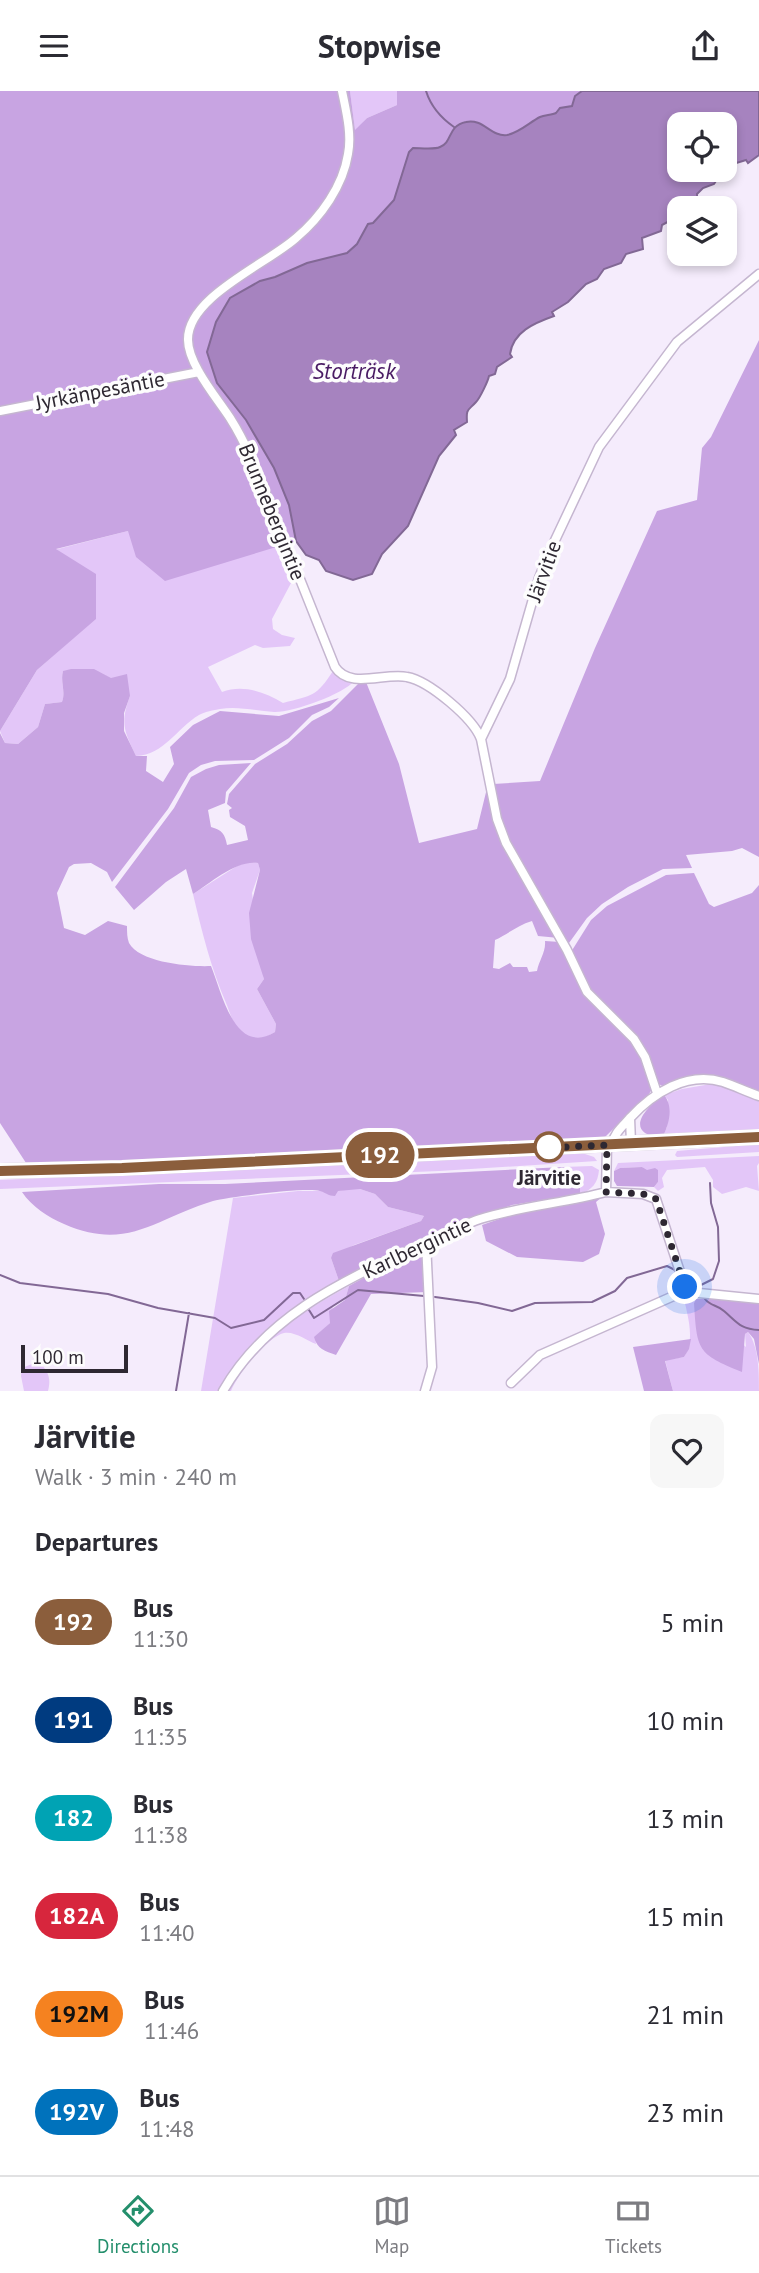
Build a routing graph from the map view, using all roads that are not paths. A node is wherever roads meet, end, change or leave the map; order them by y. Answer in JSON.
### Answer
{"nodes":[{"id":1,"x":342,"y":91,"type":"edge"},
{"id":2,"x":759,"y":274,"type":"edge"},
{"id":3,"x":200,"y":372,"type":"junction"},
{"id":4,"x":0,"y":411,"type":"edge"},
{"id":5,"x":481,"y":739,"type":"junction"},
{"id":6,"x":657,"y":1093,"type":"junction"},
{"id":7,"x":759,"y":1097,"type":"edge"},
{"id":8,"x":630,"y":1118,"type":"junction"},
{"id":9,"x":759,"y":1137,"type":"edge"},
{"id":10,"x":631,"y":1143,"type":"junction"},
{"id":11,"x":609,"y":1145,"type":"junction"},
{"id":12,"x":0,"y":1171,"type":"edge"},
{"id":13,"x":606,"y":1192,"type":"junction"},
{"id":14,"x":426,"y":1242,"type":"junction"},
{"id":15,"x":685,"y":1287,"type":"junction"},
{"id":16,"x":759,"y":1299,"type":"edge"},
{"id":17,"x":511,"y":1383,"type":"dead end"},
{"id":18,"x":223,"y":1391,"type":"edge"},
{"id":19,"x":425,"y":1391,"type":"edge"}],
"edges":[{"from":1,"to":3,"type":"street","name":"Brunnebergintie"},
{"from":2,"to":5,"type":"street","name":"Järvitie"},
{"from":3,"to":4,"type":"street","name":"Jyrkänpesäntie"},
{"from":3,"to":5,"type":"street","name":"Brunnebergintie"},
{"from":5,"to":6,"type":"street"},
{"from":6,"to":7,"type":"street"},
{"from":6,"to":8,"type":"street"},
{"from":8,"to":10,"type":"street"},
{"from":8,"to":11,"type":"street"},
{"from":9,"to":10,"type":"main road"},
{"from":10,"to":11,"type":"main road"},
{"from":11,"to":12,"type":"main road"},
{"from":11,"to":13,"type":"street"},
{"from":13,"to":14,"type":"street","name":"Karlbergintie"},
{"from":13,"to":15,"type":"street","name":"Karlbergintie"},
{"from":14,"to":18,"type":"street","name":"Karlbergintie"},
{"from":14,"to":19,"type":"street"},
{"from":15,"to":16,"type":"street"},
{"from":15,"to":17,"type":"street"}]}
